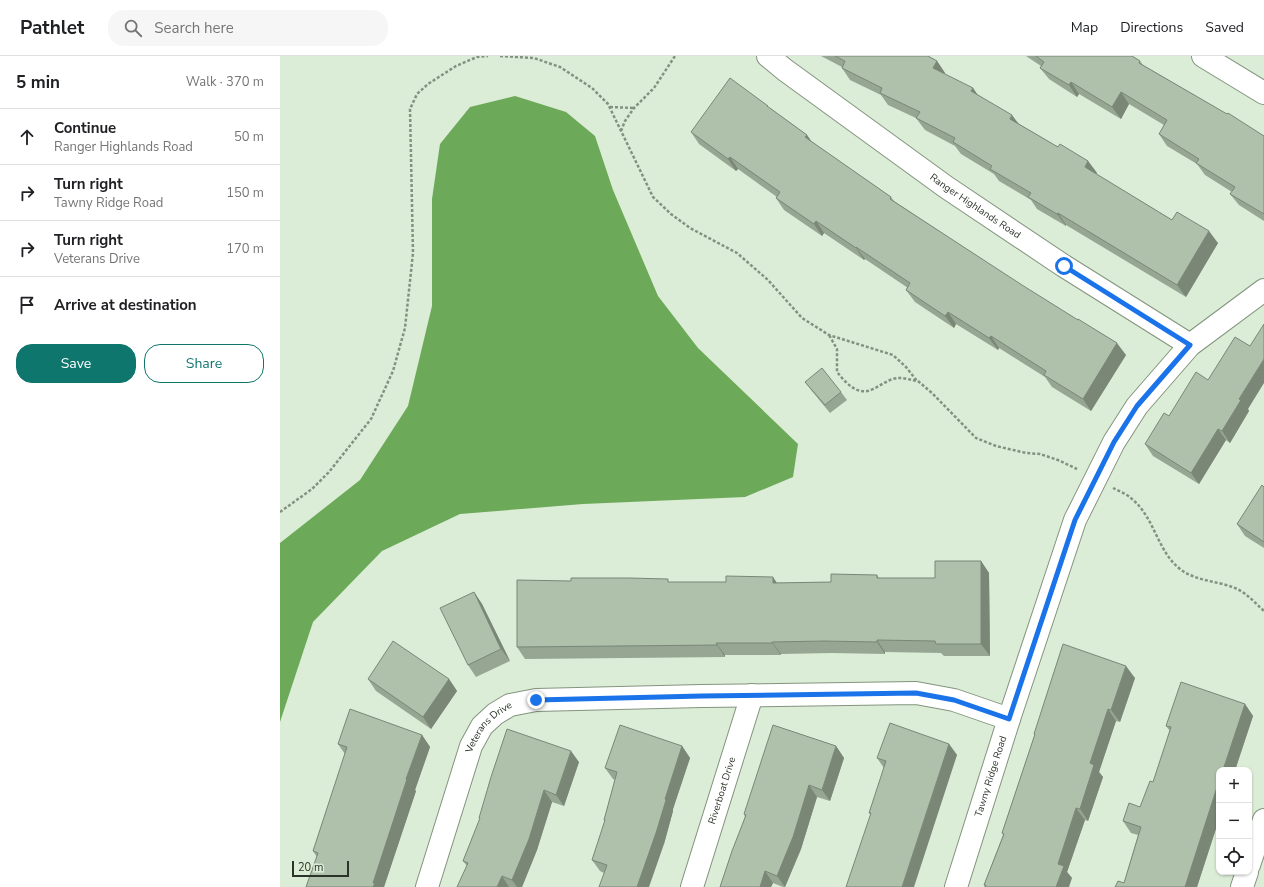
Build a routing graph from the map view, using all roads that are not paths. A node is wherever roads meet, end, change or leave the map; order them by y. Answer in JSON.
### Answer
{"nodes":[{"id":1,"x":768,"y":56,"type":"edge"},
{"id":2,"x":1203,"y":56,"type":"edge"},
{"id":3,"x":1264,"y":93,"type":"edge"},
{"id":4,"x":1264,"y":290,"type":"edge"},
{"id":5,"x":1190,"y":345,"type":"junction"},
{"id":6,"x":752,"y":695,"type":"junction"},
{"id":7,"x":1009,"y":719,"type":"junction"},
{"id":8,"x":1264,"y":820,"type":"edge"},
{"id":9,"x":1252,"y":856,"type":"edge"},
{"id":10,"x":1246,"y":875,"type":"edge"},
{"id":11,"x":427,"y":887,"type":"edge"},
{"id":12,"x":692,"y":887,"type":"edge"},
{"id":13,"x":956,"y":887,"type":"edge"},
{"id":14,"x":1242,"y":887,"type":"edge"}],
"edges":[{"from":1,"to":5,"type":"street","name":"Ranger Highlands Road"},
{"from":2,"to":3,"type":"street"},
{"from":4,"to":5,"type":"street","name":"Tawny Ridge Road"},
{"from":5,"to":7,"type":"street","name":"Tawny Ridge Road"},
{"from":6,"to":7,"type":"street","name":"Veterans Drive"},
{"from":6,"to":11,"type":"street","name":"Veterans Drive"},
{"from":6,"to":12,"type":"street","name":"Riverboat Drive"},
{"from":7,"to":13,"type":"street","name":"Tawny Ridge Road"},
{"from":8,"to":9,"type":"street"},
{"from":10,"to":14,"type":"street"}]}
